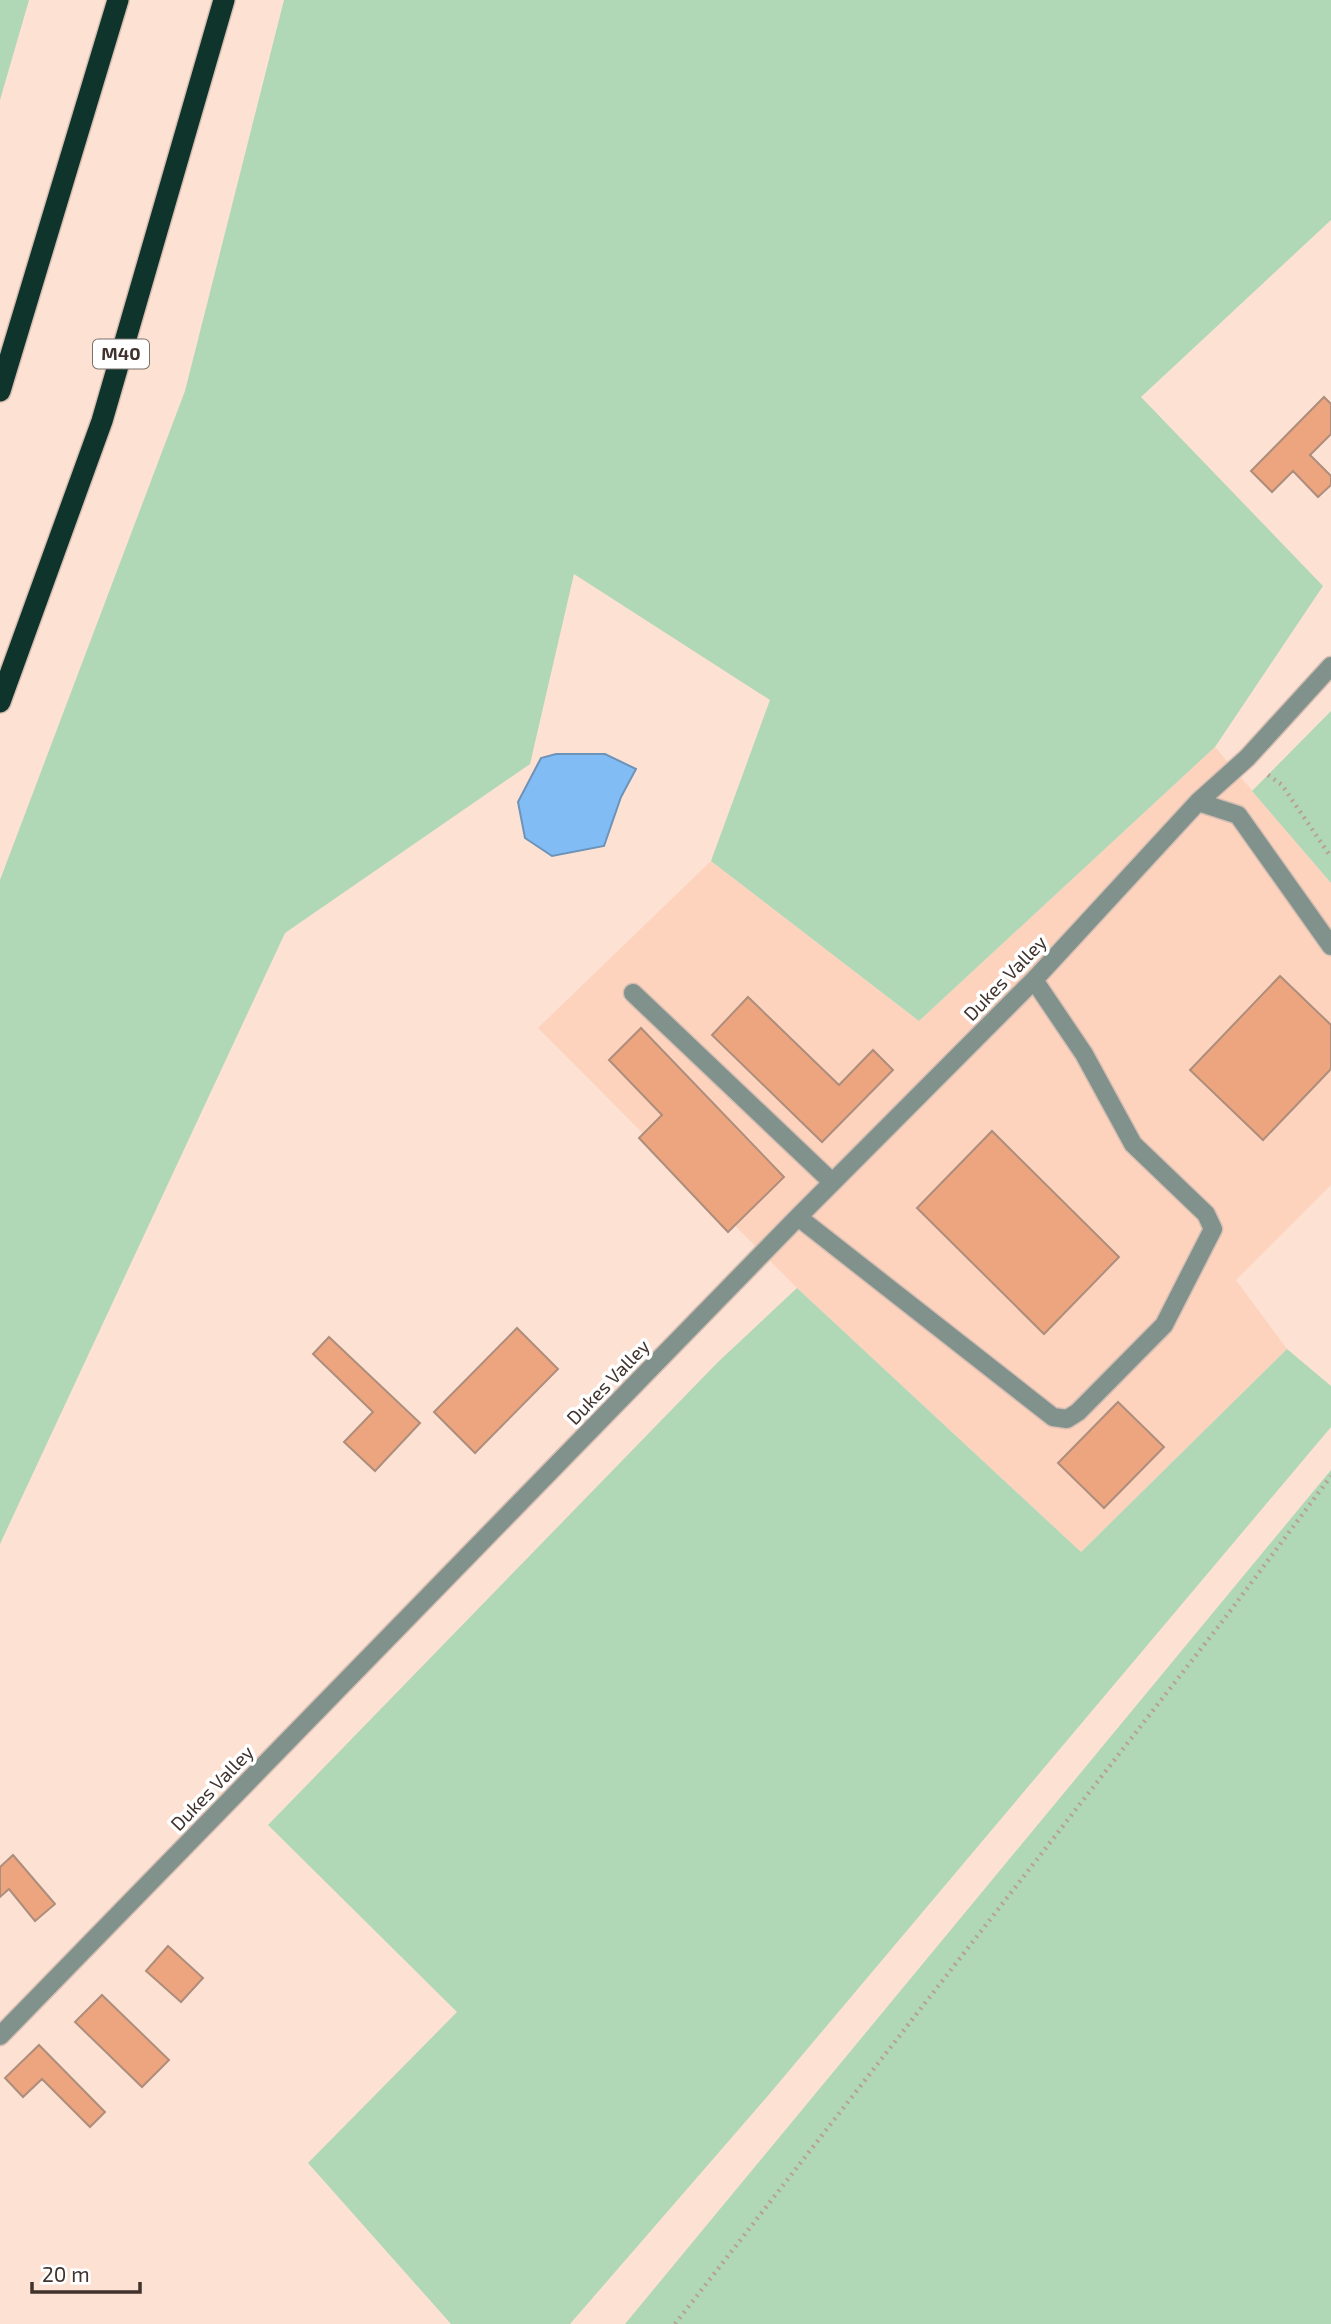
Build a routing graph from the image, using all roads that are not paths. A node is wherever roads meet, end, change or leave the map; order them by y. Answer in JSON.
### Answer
{"nodes":[{"id":1,"x":118,"y":0,"type":"edge"},
{"id":2,"x":223,"y":0,"type":"edge"},
{"id":3,"x":0,"y":391,"type":"edge"},
{"id":4,"x":1331,"y":666,"type":"edge"},
{"id":5,"x":0,"y":702,"type":"edge"},
{"id":6,"x":1198,"y":803,"type":"junction"},
{"id":7,"x":1331,"y":946,"type":"edge"},
{"id":8,"x":1034,"y":980,"type":"junction"},
{"id":9,"x":633,"y":993,"type":"dead end"},
{"id":10,"x":832,"y":1182,"type":"junction"},
{"id":11,"x":798,"y":1217,"type":"junction"},
{"id":12,"x":0,"y":2036,"type":"edge"}],
"edges":[{"from":1,"to":3,"type":"highway"},
{"from":2,"to":5,"type":"highway","number":"M40"},
{"from":4,"to":6,"type":"street","name":"Dukes Valley"},
{"from":6,"to":7,"type":"street"},
{"from":6,"to":8,"type":"street","name":"Dukes Valley"},
{"from":8,"to":10,"type":"street","name":"Dukes Valley"},
{"from":8,"to":11,"type":"street"},
{"from":9,"to":10,"type":"street"},
{"from":10,"to":11,"type":"street","name":"Dukes Valley"},
{"from":11,"to":12,"type":"street","name":"Dukes Valley"}]}
